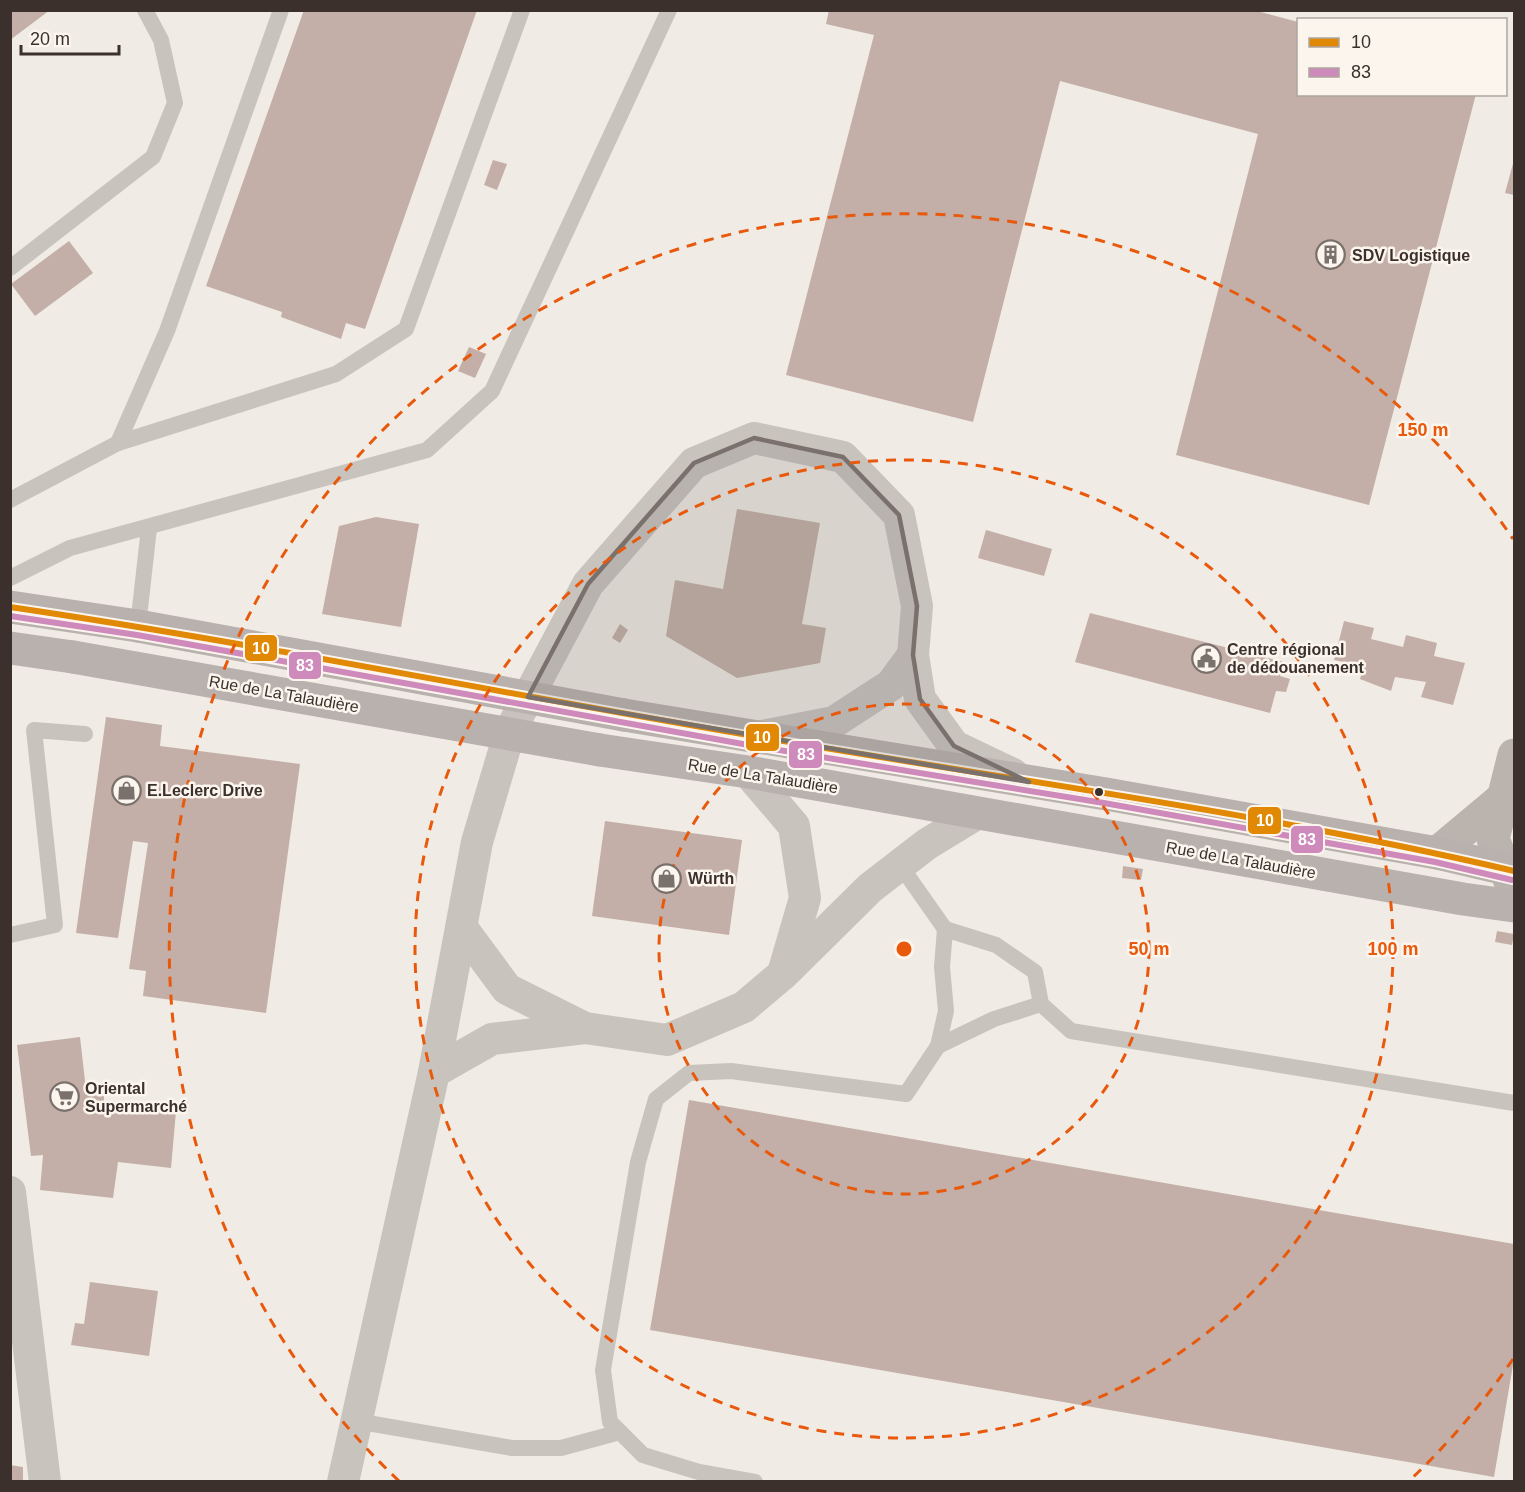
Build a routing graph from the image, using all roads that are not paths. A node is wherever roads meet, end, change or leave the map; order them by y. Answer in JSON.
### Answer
{"nodes":[{"id":1,"x":145,"y":10,"type":"edge"},
{"id":2,"x":281,"y":10,"type":"edge"},
{"id":3,"x":522,"y":10,"type":"edge"},
{"id":4,"x":669,"y":10,"type":"edge"},
{"id":5,"x":10,"y":268,"type":"edge"},
{"id":6,"x":118,"y":442,"type":"junction"},
{"id":7,"x":10,"y":500,"type":"edge"},
{"id":8,"x":149,"y":528,"type":"junction"},
{"id":9,"x":10,"y":578,"type":"edge"},
{"id":10,"x":10,"y":607,"type":"edge"},
{"id":11,"x":138,"y":626,"type":"junction"},
{"id":12,"x":10,"y":648,"type":"edge"},
{"id":13,"x":913,"y":655,"type":"junction"},
{"id":14,"x":85,"y":734,"type":"dead end"},
{"id":15,"x":756,"y":737,"type":"junction"},
{"id":16,"x":1515,"y":755,"type":"edge"},
{"id":17,"x":747,"y":772,"type":"junction"},
{"id":18,"x":1029,"y":782,"type":"junction"},
{"id":19,"x":1504,"y":797,"type":"junction"},
{"id":20,"x":978,"y":813,"type":"junction"},
{"id":21,"x":1437,"y":852,"type":"junction"},
{"id":22,"x":900,"y":865,"type":"junction"},
{"id":23,"x":1512,"y":873,"type":"edge"},
{"id":24,"x":1462,"y":899,"type":"junction"},
{"id":25,"x":1515,"y":906,"type":"edge"},
{"id":26,"x":462,"y":928,"type":"junction"},
{"id":27,"x":945,"y":929,"type":"junction"},
{"id":28,"x":10,"y":935,"type":"edge"},
{"id":29,"x":783,"y":974,"type":"junction"},
{"id":30,"x":1041,"y":1004,"type":"junction"},
{"id":31,"x":585,"y":1028,"type":"junction"},
{"id":32,"x":938,"y":1046,"type":"junction"},
{"id":33,"x":434,"y":1072,"type":"junction"},
{"id":34,"x":1515,"y":1103,"type":"edge"},
{"id":35,"x":10,"y":1192,"type":"edge"},
{"id":36,"x":356,"y":1421,"type":"junction"},
{"id":37,"x":620,"y":1432,"type":"junction"},
{"id":38,"x":45,"y":1482,"type":"edge"},
{"id":39,"x":343,"y":1482,"type":"edge"},
{"id":40,"x":755,"y":1482,"type":"edge"}],
"edges":[{"from":1,"to":5,"type":"lane"},
{"from":2,"to":6,"type":"lane"},
{"from":3,"to":6,"type":"lane"},
{"from":4,"to":8,"type":"lane"},
{"from":6,"to":7,"type":"lane"},
{"from":8,"to":9,"type":"lane"},
{"from":8,"to":11,"type":"lane"},
{"from":10,"to":11,"type":"main road"},
{"from":11,"to":15,"type":"main road","bridge":true},
{"from":12,"to":17,"type":"main road","name":"Rue de La Talaudière","bridge":true},
{"from":13,"to":15,"type":"street"},
{"from":13,"to":18,"type":"street"},
{"from":13,"to":26,"type":"street"},
{"from":14,"to":28,"type":"lane"},
{"from":15,"to":18,"type":"main road"},
{"from":16,"to":19,"type":"main road"},
{"from":17,"to":20,"type":"main road","name":"Rue de La Talaudière"},
{"from":17,"to":29,"type":"street"},
{"from":18,"to":21,"type":"main road"},
{"from":19,"to":21,"type":"main road"},
{"from":19,"to":23,"type":"main road"},
{"from":20,"to":22,"type":"street"},
{"from":20,"to":24,"type":"main road","name":"Rue de La Talaudière"},
{"from":21,"to":23,"type":"main road"},
{"from":22,"to":27,"type":"lane"},
{"from":22,"to":29,"type":"street"},
{"from":23,"to":24,"type":"main road"},
{"from":24,"to":25,"type":"main road","name":"Rue de La Talaudière"},
{"from":26,"to":31,"type":"street"},
{"from":26,"to":33,"type":"street"},
{"from":27,"to":30,"type":"lane"},
{"from":27,"to":32,"type":"lane"},
{"from":29,"to":31,"type":"street"},
{"from":30,"to":32,"type":"lane"},
{"from":30,"to":34,"type":"lane"},
{"from":31,"to":33,"type":"street"},
{"from":32,"to":37,"type":"lane"},
{"from":33,"to":36,"type":"street"},
{"from":35,"to":38,"type":"street"},
{"from":36,"to":37,"type":"lane"},
{"from":36,"to":39,"type":"street"},
{"from":37,"to":40,"type":"lane"}]}
